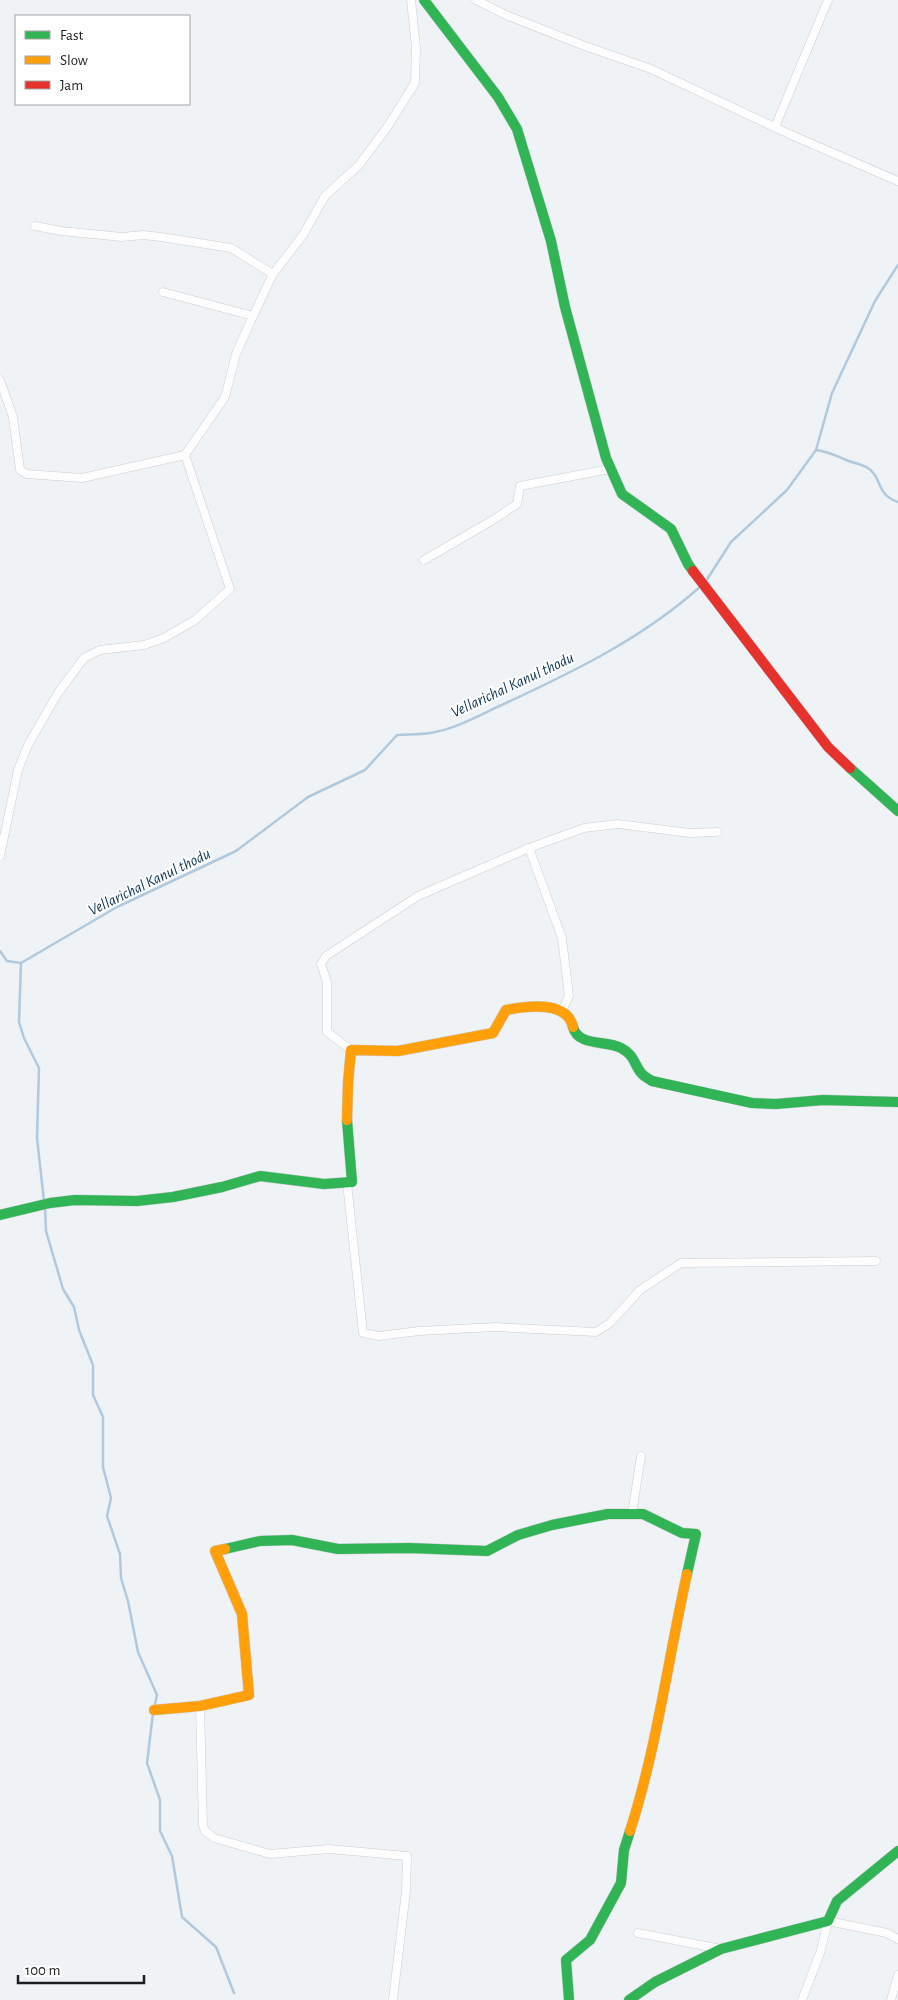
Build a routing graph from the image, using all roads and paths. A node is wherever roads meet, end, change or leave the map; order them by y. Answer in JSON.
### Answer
{"nodes":[{"id":1,"x":411,"y":0,"type":"edge"},
{"id":2,"x":424,"y":0,"type":"edge"},
{"id":3,"x":476,"y":0,"type":"edge"},
{"id":4,"x":828,"y":0,"type":"edge"},
{"id":5,"x":775,"y":127,"type":"junction"},
{"id":6,"x":898,"y":181,"type":"edge"},
{"id":7,"x":35,"y":226,"type":"dead end"},
{"id":8,"x":273,"y":274,"type":"junction"},
{"id":9,"x":164,"y":292,"type":"dead end"},
{"id":10,"x":253,"y":316,"type":"junction"},
{"id":11,"x":0,"y":380,"type":"edge"},
{"id":12,"x":185,"y":455,"type":"junction"},
{"id":13,"x":610,"y":469,"type":"junction"},
{"id":14,"x":424,"y":560,"type":"dead end"},
{"id":15,"x":898,"y":811,"type":"edge"},
{"id":16,"x":717,"y":832,"type":"dead end"},
{"id":17,"x":529,"y":848,"type":"junction"},
{"id":18,"x":0,"y":856,"type":"edge"},
{"id":19,"x":562,"y":1011,"type":"junction"},
{"id":20,"x":351,"y":1050,"type":"junction"},
{"id":21,"x":898,"y":1102,"type":"edge"},
{"id":22,"x":347,"y":1183,"type":"junction"},
{"id":23,"x":0,"y":1215,"type":"edge"},
{"id":24,"x":876,"y":1261,"type":"dead end"},
{"id":25,"x":641,"y":1456,"type":"dead end"},
{"id":26,"x":632,"y":1514,"type":"junction"},
{"id":27,"x":200,"y":1706,"type":"junction"},
{"id":28,"x":154,"y":1710,"type":"dead end"},
{"id":29,"x":898,"y":1851,"type":"edge"},
{"id":30,"x":828,"y":1921,"type":"junction"},
{"id":31,"x":638,"y":1933,"type":"dead end"},
{"id":32,"x":898,"y":1939,"type":"edge"},
{"id":33,"x":721,"y":1949,"type":"junction"},
{"id":34,"x":898,"y":1975,"type":"edge"},
{"id":35,"x":393,"y":2000,"type":"edge"},
{"id":36,"x":569,"y":2000,"type":"edge"},
{"id":37,"x":629,"y":2000,"type":"edge"},
{"id":38,"x":802,"y":2000,"type":"edge"},
{"id":39,"x":891,"y":2000,"type":"edge"}],
"edges":[{"from":1,"to":8,"type":"street"},
{"from":2,"to":13,"type":"street"},
{"from":3,"to":5,"type":"street"},
{"from":4,"to":5,"type":"street"},
{"from":5,"to":6,"type":"street"},
{"from":7,"to":8,"type":"street"},
{"from":8,"to":10,"type":"street"},
{"from":9,"to":10,"type":"street"},
{"from":10,"to":12,"type":"street"},
{"from":11,"to":12,"type":"street"},
{"from":12,"to":18,"type":"street"},
{"from":13,"to":14,"type":"street"},
{"from":13,"to":15,"type":"street"},
{"from":16,"to":17,"type":"street"},
{"from":17,"to":19,"type":"street"},
{"from":17,"to":20,"type":"street"},
{"from":19,"to":20,"type":"street"},
{"from":19,"to":21,"type":"street"},
{"from":20,"to":22,"type":"street"},
{"from":22,"to":23,"type":"street"},
{"from":22,"to":24,"type":"street"},
{"from":25,"to":26,"type":"street"},
{"from":26,"to":27,"type":"street"},
{"from":26,"to":36,"type":"street"},
{"from":27,"to":28,"type":"street"},
{"from":27,"to":35,"type":"street"},
{"from":29,"to":30,"type":"street"},
{"from":30,"to":32,"type":"street"},
{"from":30,"to":33,"type":"street"},
{"from":30,"to":38,"type":"street"},
{"from":31,"to":33,"type":"street"},
{"from":33,"to":37,"type":"street"},
{"from":34,"to":39,"type":"street"}]}
